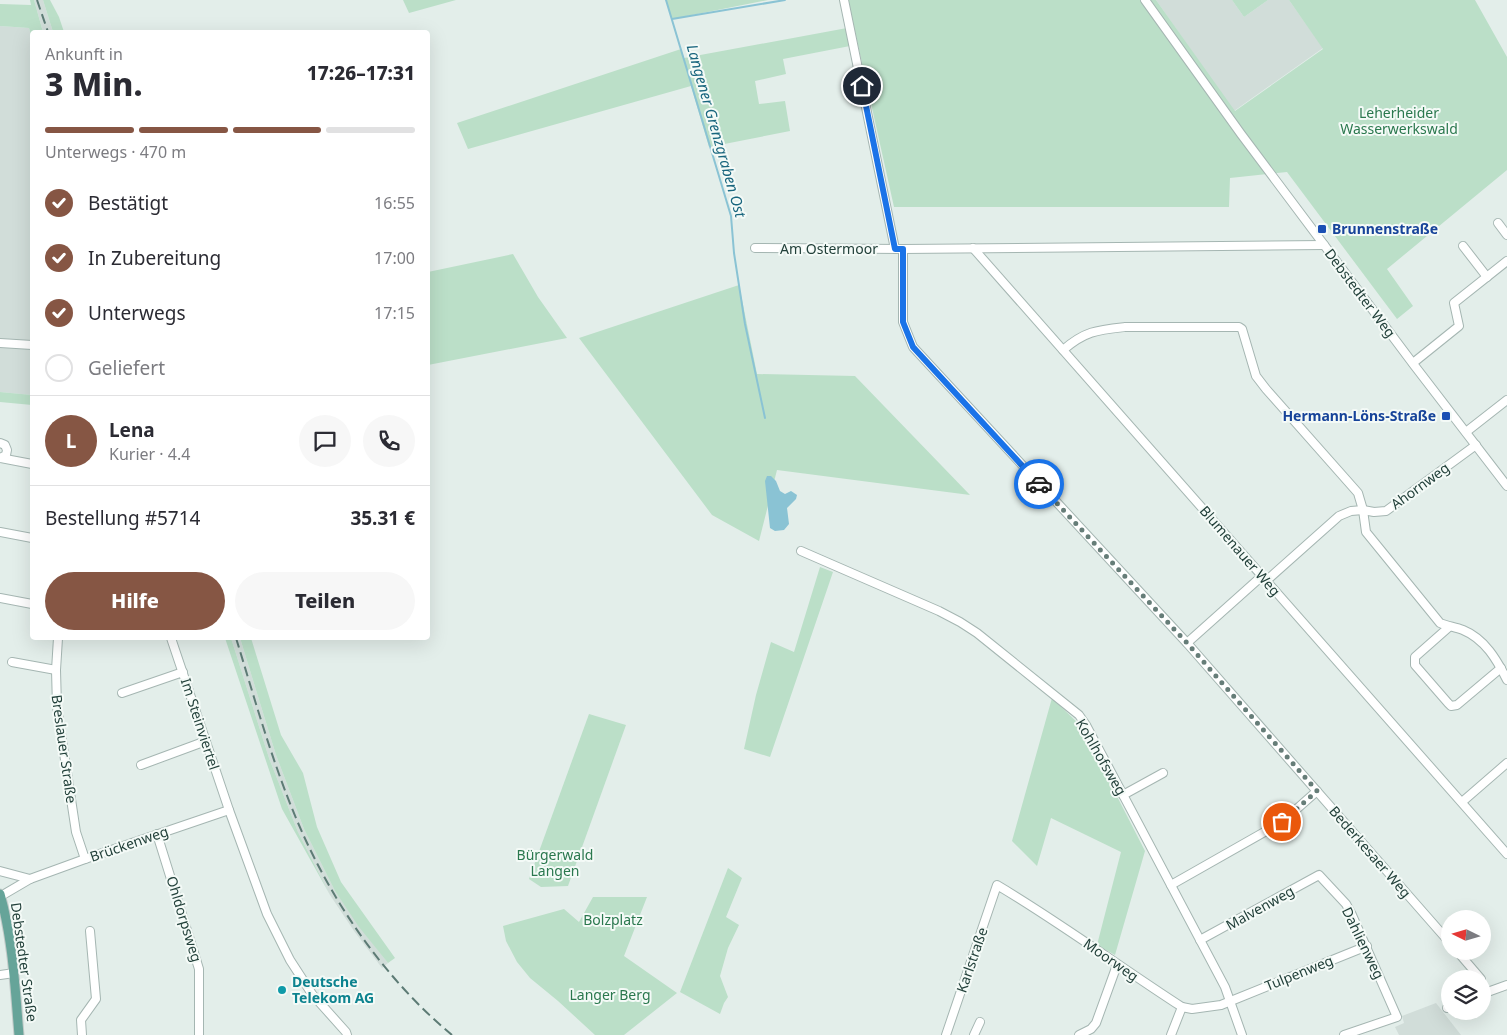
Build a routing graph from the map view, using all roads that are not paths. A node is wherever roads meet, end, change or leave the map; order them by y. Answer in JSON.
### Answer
{"nodes":[{"id":1,"x":844,"y":0,"type":"edge"},
{"id":2,"x":1145,"y":0,"type":"edge"},
{"id":3,"x":1498,"y":223,"type":"dead end"},
{"id":4,"x":1507,"y":235,"type":"edge"},
{"id":5,"x":1324,"y":245,"type":"junction"},
{"id":6,"x":1463,"y":246,"type":"dead end"},
{"id":7,"x":755,"y":248,"type":"dead end"},
{"id":8,"x":973,"y":248,"type":"junction"},
{"id":9,"x":899,"y":249,"type":"junction"},
{"id":10,"x":1507,"y":262,"type":"edge"},
{"id":11,"x":1487,"y":278,"type":"junction"},
{"id":12,"x":0,"y":343,"type":"edge"},
{"id":13,"x":30,"y":345,"type":"edge"},
{"id":14,"x":1063,"y":350,"type":"junction"},
{"id":15,"x":1413,"y":363,"type":"junction"},
{"id":16,"x":1507,"y":400,"type":"edge"},
{"id":17,"x":1466,"y":432,"type":"junction"},
{"id":18,"x":0,"y":443,"type":"edge"},
{"id":19,"x":1476,"y":445,"type":"junction"},
{"id":20,"x":0,"y":458,"type":"edge"},
{"id":21,"x":30,"y":464,"type":"edge"},
{"id":22,"x":1507,"y":486,"type":"edge"},
{"id":23,"x":1363,"y":510,"type":"junction"},
{"id":24,"x":0,"y":532,"type":"edge"},
{"id":25,"x":30,"y":538,"type":"edge"},
{"id":26,"x":801,"y":551,"type":"dead end"},
{"id":27,"x":1264,"y":579,"type":"junction"},
{"id":28,"x":0,"y":598,"type":"edge"},
{"id":29,"x":30,"y":604,"type":"edge"},
{"id":30,"x":1448,"y":627,"type":"junction"},
{"id":31,"x":58,"y":640,"type":"edge"},
{"id":32,"x":172,"y":640,"type":"edge"},
{"id":33,"x":1187,"y":643,"type":"junction"},
{"id":34,"x":12,"y":662,"type":"dead end"},
{"id":35,"x":1501,"y":668,"type":"junction"},
{"id":36,"x":56,"y":670,"type":"junction"},
{"id":37,"x":183,"y":672,"type":"junction"},
{"id":38,"x":1507,"y":680,"type":"edge"},
{"id":39,"x":122,"y":693,"type":"dead end"},
{"id":40,"x":206,"y":741,"type":"junction"},
{"id":41,"x":1507,"y":763,"type":"edge"},
{"id":42,"x":141,"y":764,"type":"dead end"},
{"id":43,"x":1163,"y":773,"type":"dead end"},
{"id":44,"x":1317,"y":791,"type":"junction"},
{"id":45,"x":1123,"y":795,"type":"junction"},
{"id":46,"x":1462,"y":802,"type":"junction"},
{"id":47,"x":229,"y":810,"type":"junction"},
{"id":48,"x":158,"y":834,"type":"junction"},
{"id":49,"x":1507,"y":854,"type":"edge"},
{"id":50,"x":85,"y":859,"type":"junction"},
{"id":51,"x":0,"y":871,"type":"edge"},
{"id":52,"x":1319,"y":875,"type":"joint"},
{"id":53,"x":30,"y":880,"type":"junction"},
{"id":54,"x":1171,"y":885,"type":"junction"},
{"id":55,"x":998,"y":886,"type":"joint"},
{"id":56,"x":0,"y":895,"type":"edge"},
{"id":57,"x":90,"y":931,"type":"dead end"},
{"id":58,"x":1441,"y":933,"type":"edge"},
{"id":59,"x":1200,"y":940,"type":"junction"},
{"id":60,"x":1367,"y":946,"type":"junction"},
{"id":61,"x":1465,"y":960,"type":"edge"},
{"id":62,"x":1117,"y":965,"type":"junction"},
{"id":63,"x":1473,"y":970,"type":"edge"},
{"id":64,"x":14,"y":973,"type":"junction"},
{"id":65,"x":0,"y":975,"type":"edge"},
{"id":66,"x":1507,"y":985,"type":"edge"},
{"id":67,"x":1491,"y":991,"type":"edge"},
{"id":68,"x":1231,"y":1000,"type":"junction"},
{"id":69,"x":1182,"y":1007,"type":"junction"},
{"id":70,"x":980,"y":1022,"type":"dead end"},
{"id":71,"x":19,"y":1035,"type":"edge"},
{"id":72,"x":82,"y":1035,"type":"edge"},
{"id":73,"x":199,"y":1035,"type":"edge"},
{"id":74,"x":347,"y":1035,"type":"edge"},
{"id":75,"x":946,"y":1035,"type":"edge"},
{"id":76,"x":974,"y":1035,"type":"edge"},
{"id":77,"x":1079,"y":1035,"type":"edge"},
{"id":78,"x":1171,"y":1035,"type":"edge"},
{"id":79,"x":1242,"y":1035,"type":"edge"},
{"id":80,"x":1344,"y":1035,"type":"edge"}],
"edges":[{"from":1,"to":9,"type":"street","name":"Bederkesaer Weg"},
{"from":2,"to":5,"type":"street","name":"Debstedter Weg"},
{"from":3,"to":4,"type":"street"},
{"from":5,"to":8,"type":"street"},
{"from":5,"to":15,"type":"street","name":"Debstedter Weg"},
{"from":6,"to":11,"type":"street"},
{"from":7,"to":9,"type":"street","name":"Am Ostermoor"},
{"from":8,"to":9,"type":"street"},
{"from":8,"to":14,"type":"street","name":"Blumenauer Weg"},
{"from":9,"to":33,"type":"street","name":"Bederkesaer Weg"},
{"from":10,"to":11,"type":"street"},
{"from":11,"to":15,"type":"street"},
{"from":12,"to":13,"type":"street"},
{"from":14,"to":23,"type":"street"},
{"from":14,"to":27,"type":"street","name":"Blumenauer Weg"},
{"from":15,"to":17,"type":"street","name":"Debstedter Weg"},
{"from":16,"to":17,"type":"street"},
{"from":17,"to":19,"type":"street","name":"Debstedter Weg"},
{"from":18,"to":20,"type":"street"},
{"from":19,"to":22,"type":"street","name":"Debstedter Weg"},
{"from":19,"to":23,"type":"street","name":"Ahornweg"},
{"from":20,"to":21,"type":"street"},
{"from":23,"to":27,"type":"street","name":"Ahornweg"},
{"from":23,"to":30,"type":"street"},
{"from":24,"to":25,"type":"street"},
{"from":26,"to":45,"type":"street","name":"Kohlhofsweg"},
{"from":27,"to":33,"type":"street","name":"Ahornweg"},
{"from":27,"to":46,"type":"street","name":"Blumenauer Weg"},
{"from":28,"to":29,"type":"street"},
{"from":30,"to":35,"type":"street"},
{"from":30,"to":35,"type":"street"},
{"from":31,"to":36,"type":"street","name":"Breslauer Straße"},
{"from":32,"to":37,"type":"street","name":"Im Steinviertel"},
{"from":33,"to":44,"type":"street","name":"Bederkesaer Weg"},
{"from":34,"to":36,"type":"street"},
{"from":35,"to":38,"type":"street"},
{"from":36,"to":50,"type":"street","name":"Breslauer Straße"},
{"from":37,"to":39,"type":"street"},
{"from":37,"to":40,"type":"street","name":"Im Steinviertel"},
{"from":40,"to":42,"type":"street"},
{"from":40,"to":47,"type":"street","name":"Im Steinviertel"},
{"from":41,"to":46,"type":"street"},
{"from":43,"to":45,"type":"street"},
{"from":44,"to":54,"type":"street"},
{"from":44,"to":58,"type":"street","name":"Bederkesaer Weg"},
{"from":45,"to":54,"type":"street","name":"Kohlhofsweg"},
{"from":46,"to":49,"type":"street","name":"Blumenauer Weg"},
{"from":47,"to":48,"type":"street","name":"Brückenweg"},
{"from":47,"to":74,"type":"street","name":"Im Steinviertel"},
{"from":48,"to":50,"type":"street","name":"Brückenweg"},
{"from":48,"to":73,"type":"street","name":"Ohldorpsweg"},
{"from":50,"to":53,"type":"street","name":"Brückenweg"},
{"from":51,"to":53,"type":"street"},
{"from":52,"to":59,"type":"street","name":"Malvenweg"},
{"from":52,"to":60,"type":"street","name":"Dahlienweg"},
{"from":53,"to":56,"type":"street","name":"Brückenweg"},
{"from":54,"to":59,"type":"street","name":"Kohlhofsweg"},
{"from":55,"to":62,"type":"street","name":"Moorweg"},
{"from":55,"to":75,"type":"street","name":"Karlstraße"},
{"from":56,"to":64,"type":"main road","name":"Debstedter Straße"},
{"from":57,"to":72,"type":"street"},
{"from":59,"to":68,"type":"street","name":"Kohlhofsweg"},
{"from":60,"to":68,"type":"street","name":"Tulpenweg"},
{"from":60,"to":80,"type":"street","name":"Dahlienweg"},
{"from":61,"to":63,"type":"street"},
{"from":62,"to":69,"type":"street","name":"Moorweg"},
{"from":62,"to":77,"type":"street"},
{"from":64,"to":65,"type":"street"},
{"from":64,"to":71,"type":"main road","name":"Debstedter Straße"},
{"from":66,"to":67,"type":"street"},
{"from":68,"to":69,"type":"street"},
{"from":68,"to":79,"type":"street","name":"Kohlhofsweg"},
{"from":69,"to":78,"type":"street"},
{"from":70,"to":76,"type":"street"}]}
